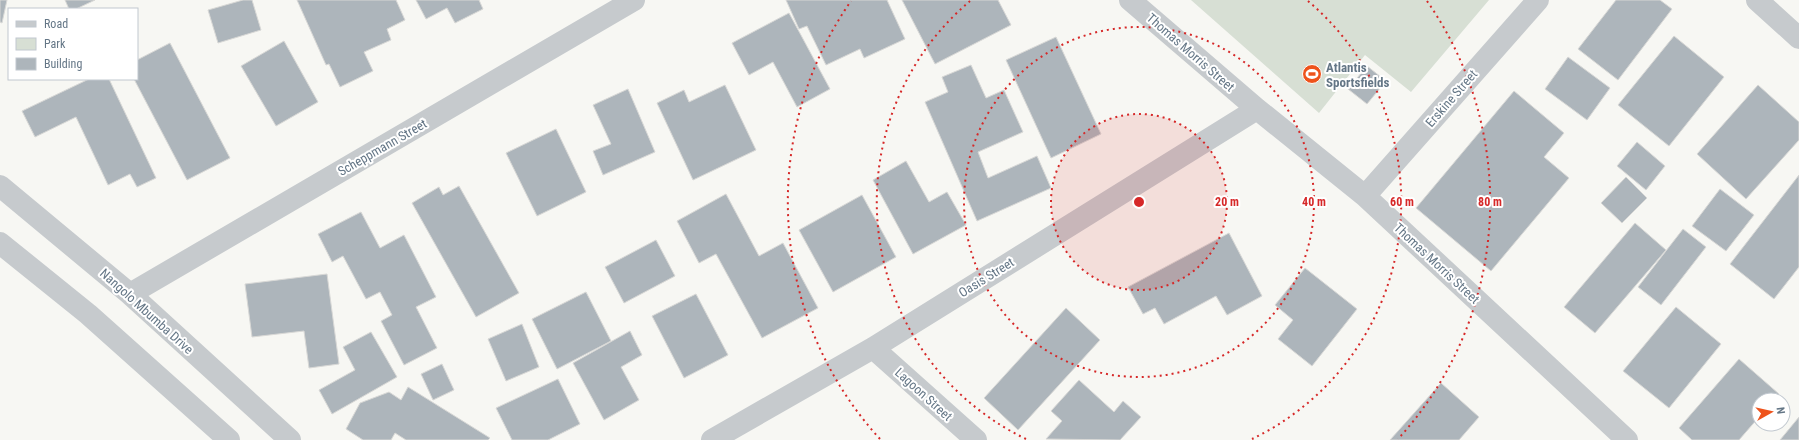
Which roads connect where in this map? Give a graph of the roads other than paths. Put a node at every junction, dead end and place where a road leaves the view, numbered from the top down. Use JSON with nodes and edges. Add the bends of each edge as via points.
{"nodes":[{"id":1,"x":634,"y":0,"type":"edge"},
{"id":2,"x":1130,"y":0,"type":"edge"},
{"id":3,"x":1538,"y":0,"type":"edge"},
{"id":4,"x":1757,"y":0,"type":"edge"},
{"id":5,"x":1799,"y":38,"type":"edge"},
{"id":6,"x":1257,"y":109,"type":"junction"},
{"id":7,"x":0,"y":186,"type":"edge"},
{"id":8,"x":1365,"y":196,"type":"junction"},
{"id":9,"x":0,"y":242,"type":"edge"},
{"id":10,"x":130,"y":294,"type":"junction"},
{"id":11,"x":873,"y":348,"type":"junction"},
{"id":12,"x":229,"y":440,"type":"edge"},
{"id":13,"x":290,"y":440,"type":"edge"},
{"id":14,"x":712,"y":440,"type":"edge"},
{"id":15,"x":976,"y":440,"type":"edge"},
{"id":16,"x":1627,"y":440,"type":"edge"}],
"edges":[{"from":1,"to":10,"type":"street","name":"Scheppmann Street"},
{"from":2,"to":6,"type":"street","name":"Thomas Morris Street"},
{"from":3,"to":8,"type":"street","name":"Erskine Street"},
{"from":4,"to":5,"type":"street"},
{"from":6,"to":8,"type":"street","name":"Thomas Morris Street"},
{"from":6,"to":11,"type":"street","name":"Oasis Street"},
{"from":7,"to":10,"type":"street","name":"Nangolo Mbumba Drive"},
{"from":8,"to":16,"type":"street","name":"Thomas Morris Street"},
{"from":9,"to":12,"type":"street","via":[[88,314]]},
{"from":10,"to":13,"type":"street","name":"Nangolo Mbumba Drive"},
{"from":11,"to":14,"type":"street","name":"Oasis Street"},
{"from":11,"to":15,"type":"street","name":"Lagoon Street"}]}
